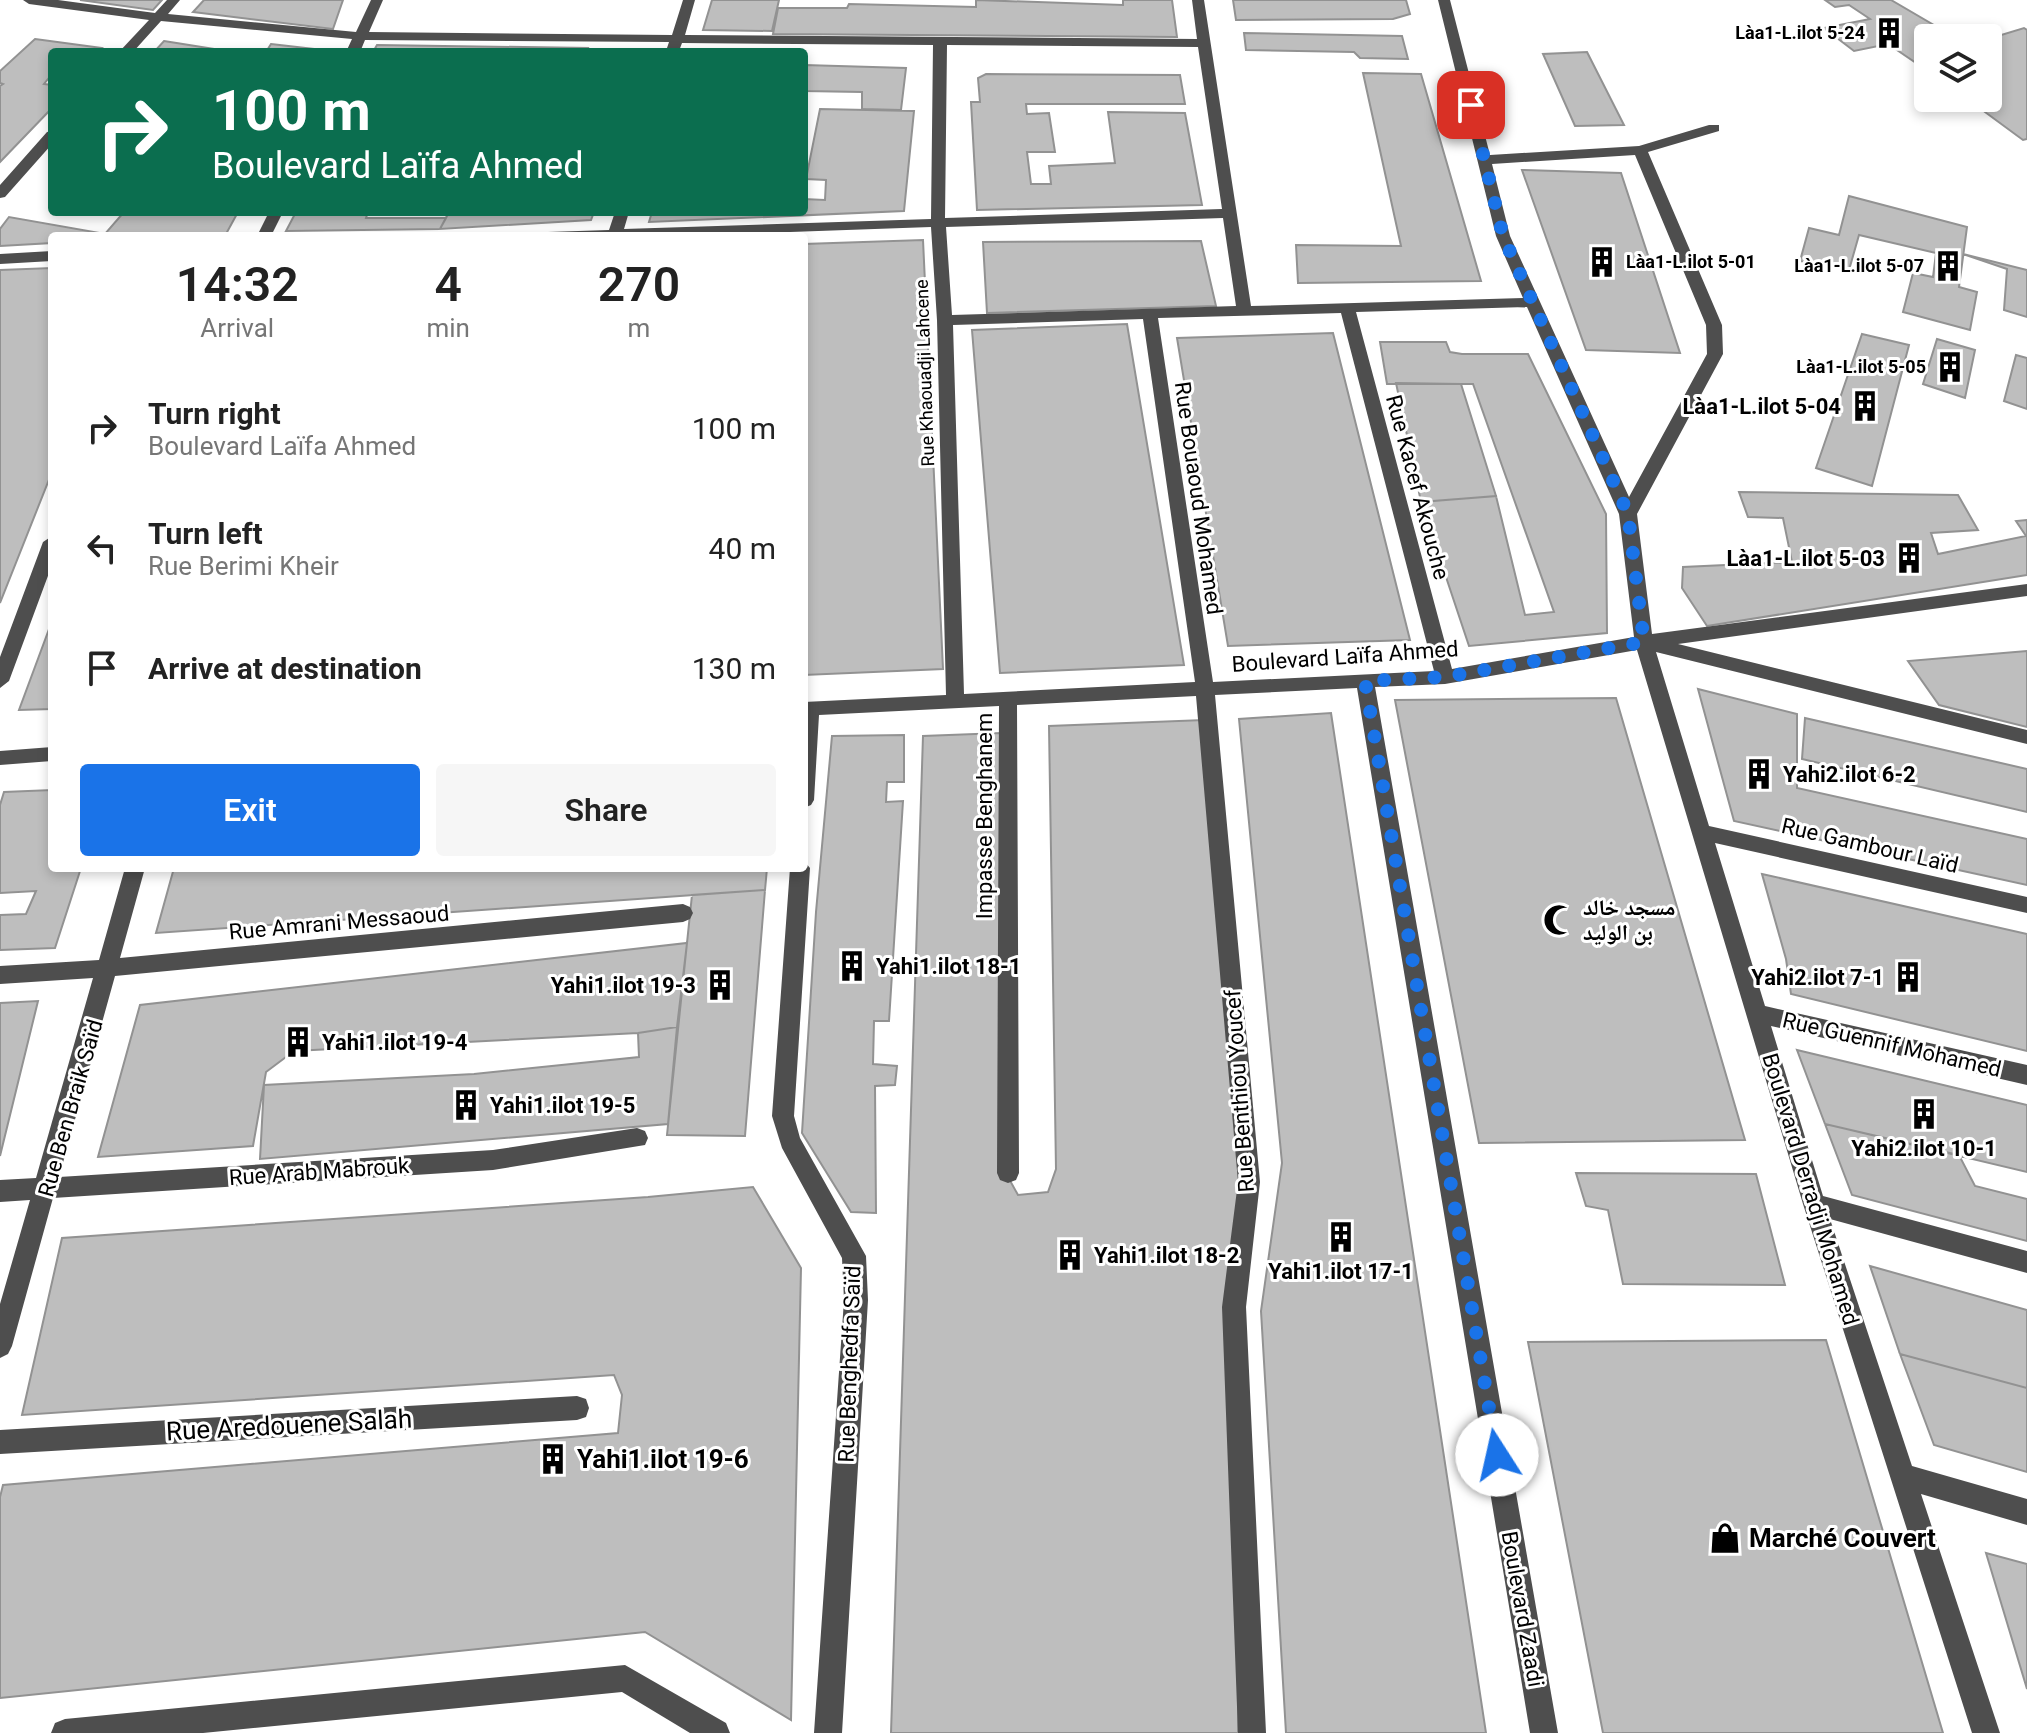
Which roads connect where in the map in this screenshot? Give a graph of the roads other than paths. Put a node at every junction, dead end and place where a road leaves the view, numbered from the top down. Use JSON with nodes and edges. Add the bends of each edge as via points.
{"nodes":[{"id":1,"x":29,"y":0,"type":"edge"},
{"id":2,"x":174,"y":0,"type":"edge"},
{"id":3,"x":377,"y":0,"type":"edge"},
{"id":4,"x":689,"y":0,"type":"edge"},
{"id":5,"x":1198,"y":0,"type":"edge"},
{"id":6,"x":1444,"y":0,"type":"edge"},
{"id":7,"x":157,"y":17,"type":"junction"},
{"id":8,"x":360,"y":36,"type":"junction"},
{"id":9,"x":940,"y":42,"type":"junction"},
{"id":10,"x":1205,"y":43,"type":"junction"},
{"id":11,"x":675,"y":45,"type":"edge"},
{"id":12,"x":130,"y":48,"type":"edge"},
{"id":13,"x":355,"y":48,"type":"edge"},
{"id":14,"x":1714,"y":128,"type":"dead end"},
{"id":15,"x":48,"y":140,"type":"edge"},
{"id":16,"x":1640,"y":150,"type":"junction"},
{"id":17,"x":1484,"y":160,"type":"junction"},
{"id":18,"x":0,"y":194,"type":"edge"},
{"id":19,"x":1230,"y":213,"type":"junction"},
{"id":20,"x":938,"y":223,"type":"junction"},
{"id":21,"x":747,"y":232,"type":"edge"},
{"id":22,"x":48,"y":256,"type":"edge"},
{"id":23,"x":0,"y":259,"type":"edge"},
{"id":24,"x":1535,"y":302,"type":"junction"},
{"id":25,"x":1347,"y":308,"type":"junction"},
{"id":26,"x":1244,"y":311,"type":"junction"},
{"id":27,"x":1150,"y":314,"type":"junction"},
{"id":28,"x":945,"y":320,"type":"junction"},
{"id":29,"x":1628,"y":514,"type":"junction"},
{"id":30,"x":48,"y":553,"type":"edge"},
{"id":31,"x":2027,"y":590,"type":"edge"},
{"id":32,"x":1644,"y":642,"type":"junction"},
{"id":33,"x":1445,"y":677,"type":"junction"},
{"id":34,"x":0,"y":681,"type":"edge"},
{"id":35,"x":1365,"y":681,"type":"junction"},
{"id":36,"x":1205,"y":689,"type":"junction"},
{"id":37,"x":1008,"y":699,"type":"junction"},
{"id":38,"x":955,"y":702,"type":"junction"},
{"id":39,"x":808,"y":709,"type":"edge"},
{"id":40,"x":2027,"y":737,"type":"edge"},
{"id":41,"x":48,"y":754,"type":"edge"},
{"id":42,"x":0,"y":758,"type":"edge"},
{"id":43,"x":1702,"y":832,"type":"junction"},
{"id":44,"x":134,"y":872,"type":"edge"},
{"id":45,"x":800,"y":872,"type":"edge"},
{"id":46,"x":2027,"y":905,"type":"edge"},
{"id":47,"x":683,"y":913,"type":"dead end"},
{"id":48,"x":109,"y":968,"type":"junction"},
{"id":49,"x":0,"y":975,"type":"edge"},
{"id":50,"x":1756,"y":1013,"type":"junction"},
{"id":51,"x":2027,"y":1075,"type":"edge"},
{"id":52,"x":637,"y":1138,"type":"dead end"},
{"id":53,"x":1008,"y":1173,"type":"dead end"},
{"id":54,"x":47,"y":1189,"type":"junction"},
{"id":55,"x":0,"y":1191,"type":"edge"},
{"id":56,"x":1814,"y":1204,"type":"junction"},
{"id":57,"x":2027,"y":1262,"type":"edge"},
{"id":58,"x":0,"y":1346,"type":"edge"},
{"id":59,"x":577,"y":1408,"type":"dead end"},
{"id":60,"x":0,"y":1442,"type":"edge"},
{"id":61,"x":1902,"y":1476,"type":"junction"},
{"id":62,"x":2027,"y":1512,"type":"edge"},
{"id":63,"x":65,"y":1733,"type":"edge"},
{"id":64,"x":716,"y":1733,"type":"edge"},
{"id":65,"x":828,"y":1733,"type":"edge"},
{"id":66,"x":1252,"y":1733,"type":"edge"},
{"id":67,"x":1544,"y":1733,"type":"edge"},
{"id":68,"x":1986,"y":1733,"type":"edge"}],
"edges":[{"from":1,"to":7,"type":"street"},
{"from":2,"to":7,"type":"street"},
{"from":3,"to":8,"type":"street"},
{"from":4,"to":11,"type":"street"},
{"from":5,"to":10,"type":"street"},
{"from":6,"to":17,"type":"street","name":"Boulevard Derradji Mohamed"},
{"from":7,"to":8,"type":"street"},
{"from":7,"to":12,"type":"street"},
{"from":8,"to":11,"type":"street"},
{"from":8,"to":13,"type":"street"},
{"from":9,"to":10,"type":"street"},
{"from":9,"to":11,"type":"street"},
{"from":9,"to":20,"type":"street","name":"Rue Khaouadji Lahcene"},
{"from":10,"to":19,"type":"street"},
{"from":14,"to":16,"type":"street"},
{"from":15,"to":18,"type":"street"},
{"from":16,"to":17,"type":"street"},
{"from":16,"to":29,"type":"street","via":[[1714,325],[1715,354]]},
{"from":17,"to":24,"type":"street","name":"Boulevard Derradji Mohamed","via":[[1503,236]]},
{"from":19,"to":20,"type":"street"},
{"from":19,"to":26,"type":"street"},
{"from":20,"to":21,"type":"street"},
{"from":20,"to":28,"type":"street","name":"Rue Khaouadji Lahcene"},
{"from":22,"to":23,"type":"street"},
{"from":24,"to":25,"type":"street"},
{"from":24,"to":29,"type":"street","name":"Boulevard Derradji Mohamed"},
{"from":25,"to":26,"type":"street"},
{"from":25,"to":33,"type":"street","name":"Rue Kacef Akouche"},
{"from":26,"to":27,"type":"street"},
{"from":27,"to":28,"type":"street"},
{"from":27,"to":36,"type":"street","name":"Rue Bouaoud Mohamed"},
{"from":28,"to":38,"type":"street","name":"Rue Khaouadji Lahcene"},
{"from":29,"to":32,"type":"street","name":"Boulevard Derradji Mohamed"},
{"from":30,"to":34,"type":"street"},
{"from":31,"to":32,"type":"street","name":"Boulevard Laïfa Ahmed"},
{"from":32,"to":33,"type":"street","name":"Boulevard Laïfa Ahmed"},
{"from":32,"to":40,"type":"street"},
{"from":32,"to":43,"type":"street","name":"Boulevard Derradji Mohamed"},
{"from":33,"to":35,"type":"street","name":"Boulevard Laïfa Ahmed"},
{"from":35,"to":36,"type":"street","name":"Boulevard Laïfa Ahmed"},
{"from":35,"to":67,"type":"street","name":"Boulevard Zaadi"},
{"from":36,"to":37,"type":"street","name":"Boulevard Laïfa Ahmed"},
{"from":36,"to":66,"type":"street","name":"Rue Benthiou Youcef","via":[[1249,1182],[1234,1307]]},
{"from":37,"to":38,"type":"street","name":"Boulevard Laïfa Ahmed"},
{"from":37,"to":53,"type":"street","name":"Impasse Benghanem"},
{"from":38,"to":39,"type":"street","name":"Boulevard Laïfa Ahmed"},
{"from":41,"to":42,"type":"street"},
{"from":43,"to":46,"type":"street","name":"Rue Gambour Laïd"},
{"from":43,"to":50,"type":"street","name":"Boulevard Derradji Mohamed"},
{"from":44,"to":48,"type":"street","name":"Rue Ben Braik Saïd"},
{"from":45,"to":65,"type":"street","name":"Rue Benghedfa Saïd","via":[[783,1116],[790,1141],[854,1256],[856,1300]]},
{"from":47,"to":48,"type":"street","name":"Rue Amrani Messaoud"},
{"from":48,"to":49,"type":"street","name":"Rue Amrani Messaoud"},
{"from":48,"to":54,"type":"street","name":"Rue Ben Braik Saïd"},
{"from":50,"to":51,"type":"street","name":"Rue Guennif Mohamed"},
{"from":50,"to":56,"type":"street","name":"Boulevard Derradji Mohamed"},
{"from":52,"to":54,"type":"street","name":"Rue Arab Mabrouk","via":[[493,1160]]},
{"from":54,"to":55,"type":"street","name":"Rue Arab Mabrouk"},
{"from":54,"to":58,"type":"street","name":"Rue Ben Braik Saïd"},
{"from":56,"to":57,"type":"street"},
{"from":56,"to":61,"type":"street","name":"Boulevard Derradji Mohamed"},
{"from":59,"to":60,"type":"street","name":"Rue Aredouene Salah"},
{"from":61,"to":62,"type":"street"},
{"from":61,"to":68,"type":"street","name":"Boulevard Derradji Mohamed"},
{"from":63,"to":64,"type":"street","via":[[625,1678]]}]}
